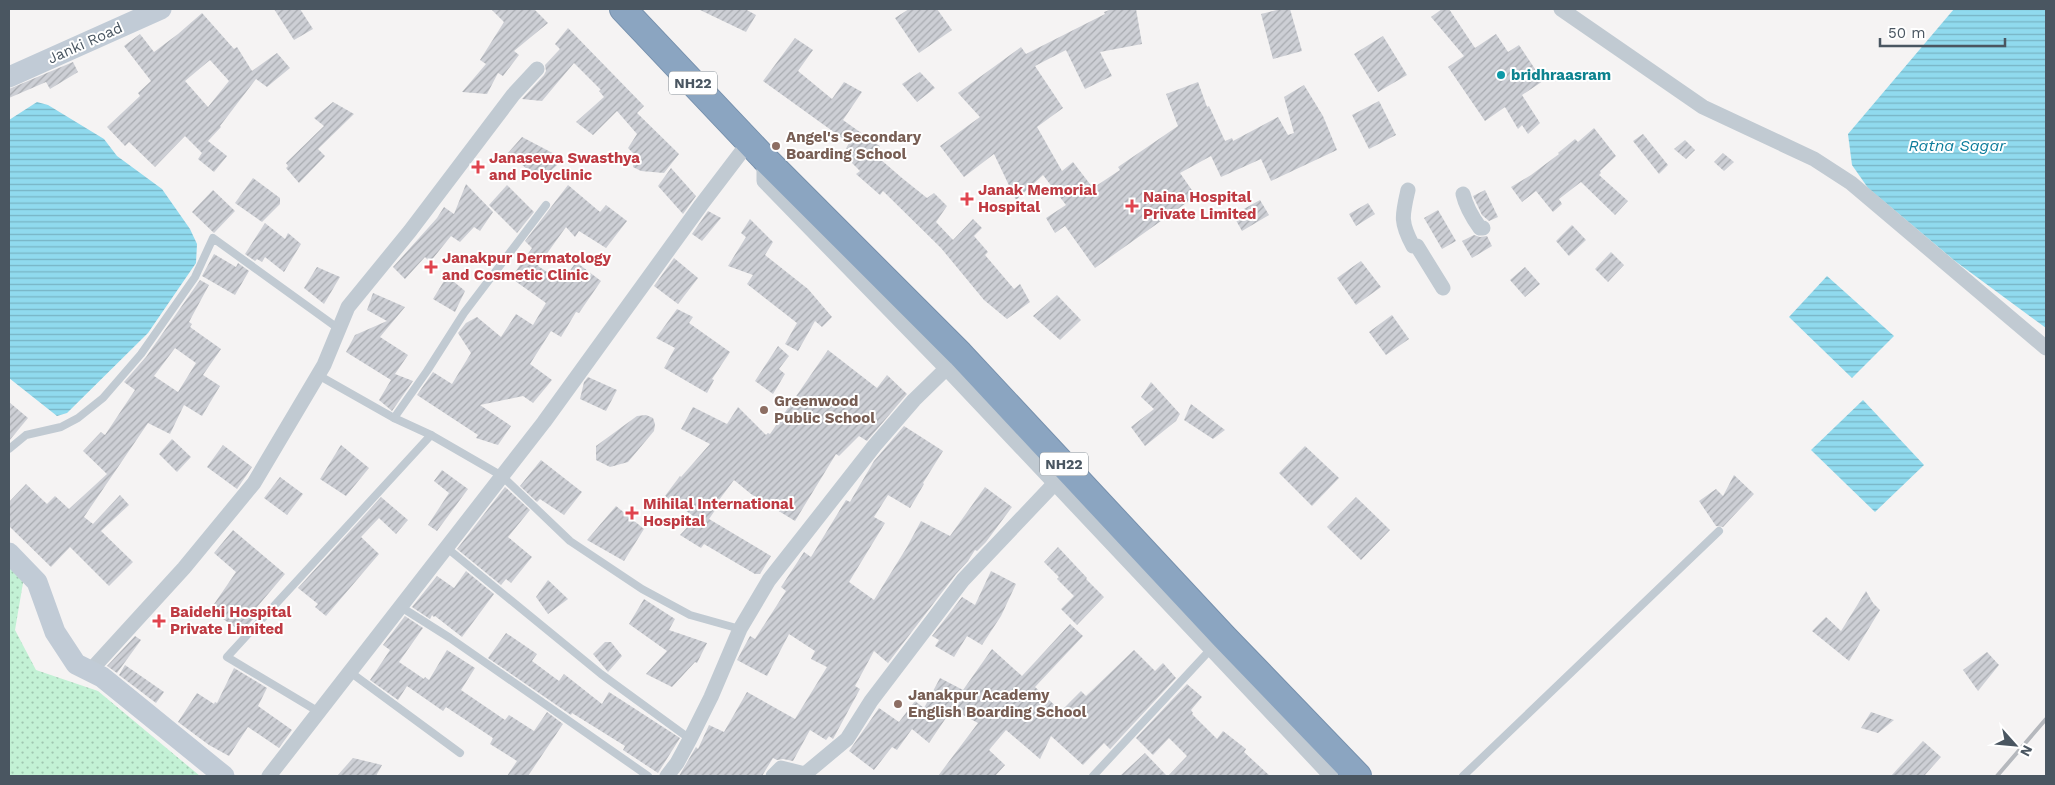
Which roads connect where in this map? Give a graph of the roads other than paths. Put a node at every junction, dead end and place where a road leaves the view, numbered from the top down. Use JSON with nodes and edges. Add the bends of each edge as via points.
{"nodes":[{"id":1,"x":161,"y":9,"type":"edge"},
{"id":2,"x":623,"y":9,"type":"edge"},
{"id":3,"x":1561,"y":9,"type":"edge"},
{"id":4,"x":537,"y":69,"type":"dead end"},
{"id":5,"x":9,"y":77,"type":"edge"},
{"id":6,"x":756,"y":150,"type":"junction"},
{"id":7,"x":1408,"y":190,"type":"dead end"},
{"id":8,"x":1463,"y":194,"type":"dead end"},
{"id":9,"x":546,"y":205,"type":"dead end"},
{"id":10,"x":1483,"y":228,"type":"dead end"},
{"id":11,"x":1444,"y":288,"type":"dead end"},
{"id":12,"x":339,"y":330,"type":"junction"},
{"id":13,"x":2046,"y":348,"type":"edge"},
{"id":14,"x":953,"y":361,"type":"junction"},
{"id":15,"x":318,"y":376,"type":"junction"},
{"id":16,"x":394,"y":418,"type":"junction"},
{"id":17,"x":431,"y":435,"type":"junction"},
{"id":18,"x":9,"y":449,"type":"edge"},
{"id":19,"x":502,"y":476,"type":"junction"},
{"id":20,"x":1055,"y":483,"type":"junction"},
{"id":21,"x":1719,"y":531,"type":"dead end"},
{"id":22,"x":447,"y":548,"type":"junction"},
{"id":23,"x":9,"y":553,"type":"edge"},
{"id":24,"x":401,"y":607,"type":"junction"},
{"id":25,"x":740,"y":630,"type":"junction"},
{"id":26,"x":1210,"y":650,"type":"junction"},
{"id":27,"x":90,"y":671,"type":"junction"},
{"id":28,"x":350,"y":672,"type":"junction"},
{"id":29,"x":319,"y":712,"type":"junction"},
{"id":30,"x":690,"y":738,"type":"junction"},
{"id":31,"x":460,"y":753,"type":"dead end"},
{"id":32,"x":224,"y":776,"type":"edge"},
{"id":33,"x":269,"y":776,"type":"edge"},
{"id":34,"x":648,"y":776,"type":"edge"},
{"id":35,"x":667,"y":776,"type":"edge"},
{"id":36,"x":772,"y":776,"type":"edge"},
{"id":37,"x":1093,"y":776,"type":"edge"},
{"id":38,"x":1331,"y":776,"type":"edge"},
{"id":39,"x":1358,"y":776,"type":"edge"},
{"id":40,"x":1463,"y":776,"type":"edge"}],
"edges":[{"from":1,"to":5,"type":"street","name":"Janki Road"},
{"from":2,"to":6,"type":"highway","number":"NH22"},
{"from":3,"to":13,"type":"street","via":[[1703,107],[1814,159],[1851,183]]},
{"from":4,"to":12,"type":"street","via":[[513,95],[410,232],[348,307]]},
{"from":6,"to":14,"type":"highway","number":"NH22"},
{"from":6,"to":19,"type":"street","via":[[701,205]]},
{"from":7,"to":11,"type":"street","via":[[1402,215],[1405,232]]},
{"from":8,"to":10,"type":"street","via":[[1474,220]]},
{"from":9,"to":16,"type":"lane","via":[[464,313]]},
{"from":12,"to":15,"type":"street"},
{"from":12,"to":18,"type":"lane","via":[[213,238],[195,277],[141,354],[103,398],[78,418],[60,427],[26,435]]},
{"from":14,"to":20,"type":"street","number":"NH22"},
{"from":14,"to":25,"type":"street","via":[[914,400],[864,460],[769,580]]},
{"from":14,"to":39,"type":"highway","number":"NH22"},
{"from":15,"to":16,"type":"lane"},
{"from":15,"to":27,"type":"street","via":[[254,483],[184,568]]},
{"from":16,"to":17,"type":"lane"},
{"from":17,"to":19,"type":"lane"},
{"from":17,"to":29,"type":"lane","via":[[227,657]]},
{"from":19,"to":22,"type":"street"},
{"from":19,"to":25,"type":"lane","via":[[570,541],[642,589],[690,615]]},
{"from":20,"to":26,"type":"street","number":"NH22"},
{"from":20,"to":36,"type":"street","via":[[963,580],[871,701],[848,739],[805,774],[780,768]]},
{"from":21,"to":40,"type":"lane"},
{"from":22,"to":24,"type":"street"},
{"from":22,"to":30,"type":"lane","via":[[601,674]]},
{"from":23,"to":27,"type":"street","via":[[37,582],[55,632],[76,664]]},
{"from":24,"to":28,"type":"street"},
{"from":24,"to":34,"type":"lane"},
{"from":25,"to":30,"type":"street"},
{"from":26,"to":37,"type":"lane"},
{"from":26,"to":38,"type":"street","number":"NH22"},
{"from":27,"to":32,"type":"street","via":[[102,677]]},
{"from":28,"to":29,"type":"street"},
{"from":28,"to":31,"type":"lane"},
{"from":29,"to":33,"type":"street"},
{"from":30,"to":35,"type":"street"}]}
